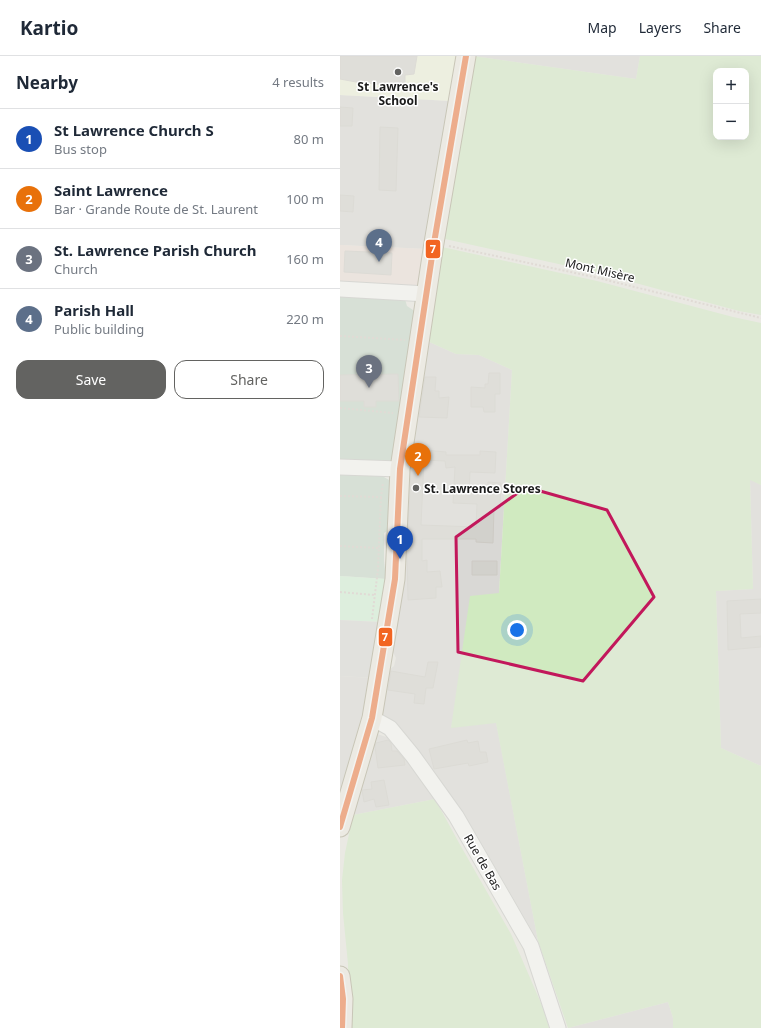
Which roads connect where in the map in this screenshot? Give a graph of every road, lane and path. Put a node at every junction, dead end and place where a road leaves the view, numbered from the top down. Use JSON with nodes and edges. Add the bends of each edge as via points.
{"nodes":[{"id":1,"x":466,"y":56,"type":"edge"},
{"id":2,"x":434,"y":242,"type":"junction"},
{"id":3,"x":340,"y":288,"type":"edge"},
{"id":4,"x":427,"y":294,"type":"junction"},
{"id":5,"x":761,"y":318,"type":"edge"},
{"id":6,"x":340,"y":336,"type":"edge"},
{"id":7,"x":408,"y":340,"type":"dead end"},
{"id":8,"x":340,"y":408,"type":"edge"},
{"id":9,"x":393,"y":413,"type":"dead end"},
{"id":10,"x":340,"y":467,"type":"edge"},
{"id":11,"x":394,"y":469,"type":"junction"},
{"id":12,"x":340,"y":496,"type":"edge"},
{"id":13,"x":380,"y":497,"type":"junction"},
{"id":14,"x":340,"y":546,"type":"edge"},
{"id":15,"x":378,"y":548,"type":"junction"},
{"id":16,"x":340,"y":592,"type":"edge"},
{"id":17,"x":374,"y":595,"type":"junction"},
{"id":18,"x":371,"y":623,"type":"dead end"},
{"id":19,"x":372,"y":718,"type":"junction"},
{"id":20,"x":340,"y":827,"type":"edge"},
{"id":21,"x":340,"y":976,"type":"edge"},
{"id":22,"x":342,"y":1028,"type":"edge"},
{"id":23,"x":558,"y":1028,"type":"edge"}],
"edges":[{"from":1,"to":2,"type":"main road"},
{"from":2,"to":4,"type":"main road"},
{"from":2,"to":5,"type":"path","name":"Mont Misère","via":[[594,277]]},
{"from":3,"to":4,"type":"street"},
{"from":4,"to":11,"type":"main road"},
{"from":6,"to":7,"type":"path"},
{"from":8,"to":9,"type":"path"},
{"from":10,"to":11,"type":"street"},
{"from":11,"to":13,"type":"path","via":[[383,481]]},
{"from":11,"to":19,"type":"main road","via":[[395,579]]},
{"from":12,"to":13,"type":"path"},
{"from":13,"to":15,"type":"path"},
{"from":14,"to":15,"type":"path"},
{"from":15,"to":17,"type":"path"},
{"from":16,"to":17,"type":"path"},
{"from":17,"to":18,"type":"path"},
{"from":19,"to":20,"type":"main road"},
{"from":19,"to":23,"type":"street","name":"Rue de Bas","via":[[390,728],[414,756],[456,816],[531,946]]},
{"from":21,"to":22,"type":"main road","via":[[343,999]]}]}
